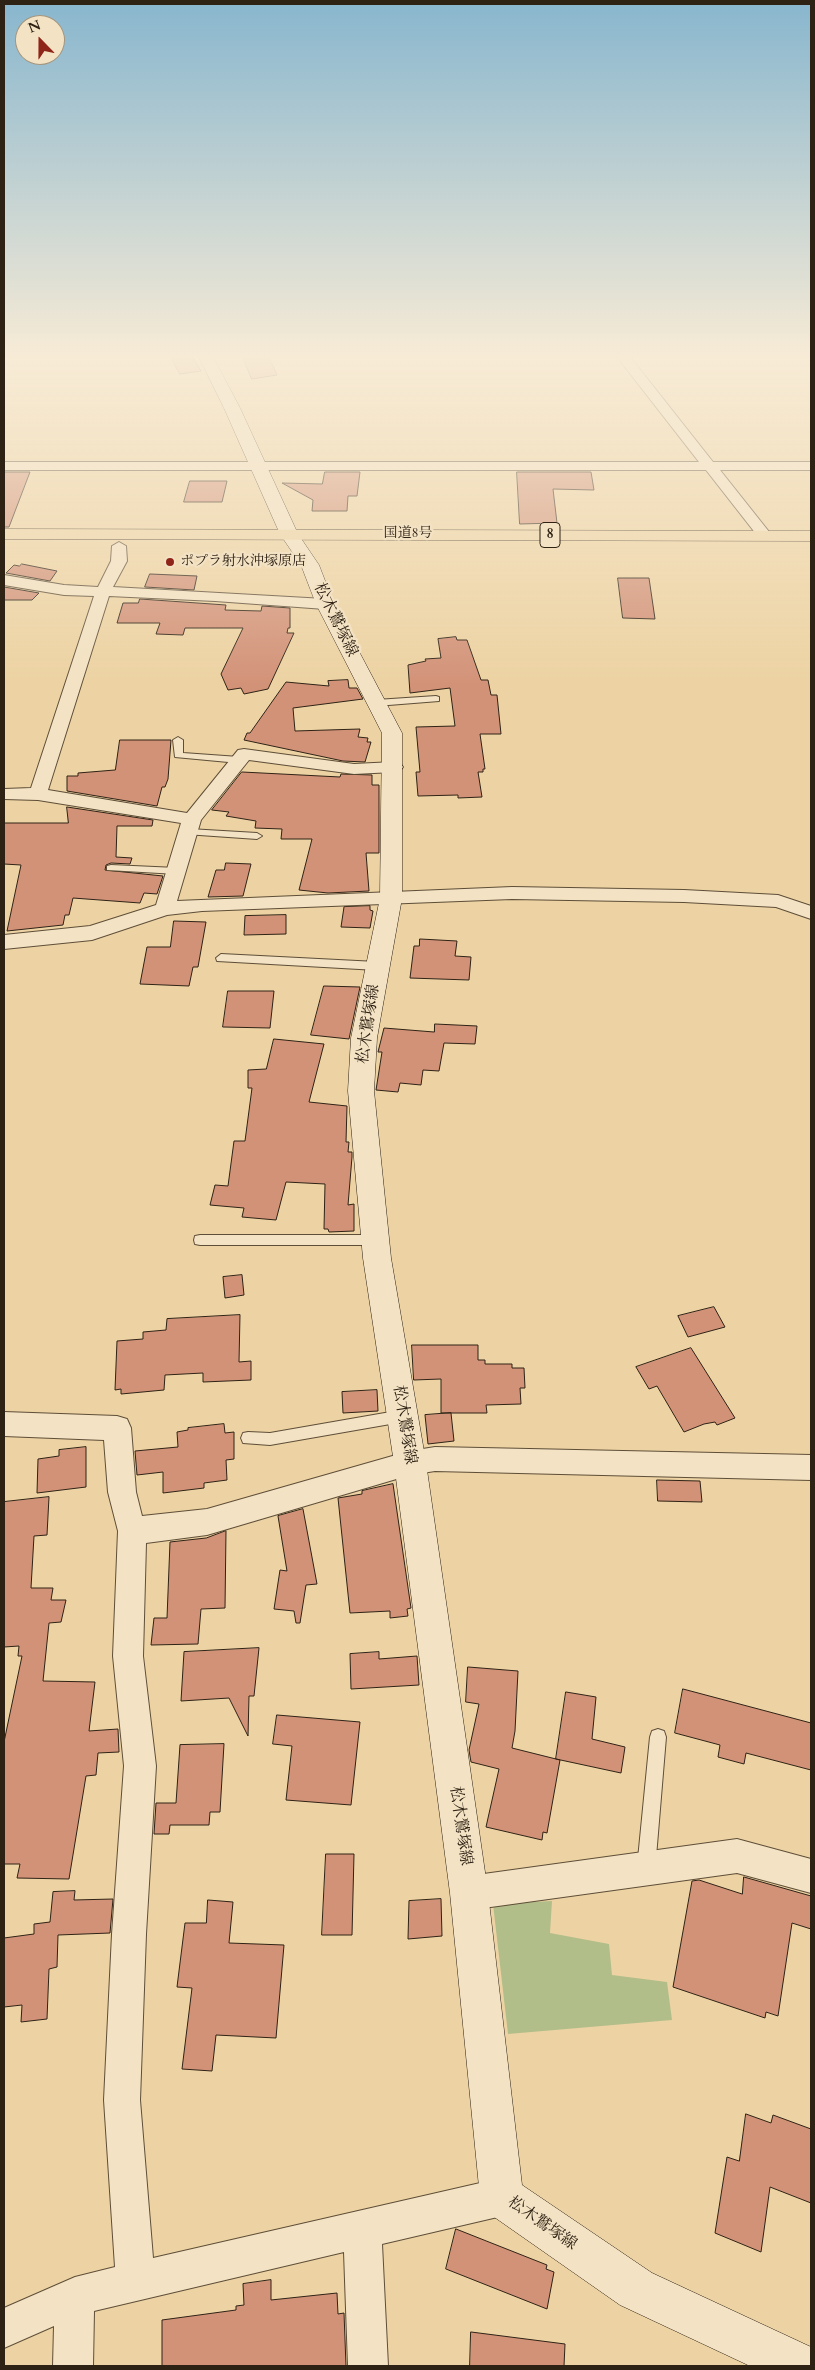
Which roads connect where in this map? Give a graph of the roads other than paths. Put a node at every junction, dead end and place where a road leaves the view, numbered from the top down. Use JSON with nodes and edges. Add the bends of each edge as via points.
{"nodes":[{"id":1,"x":706,"y":464,"type":"edge"},
{"id":2,"x":4,"y":466,"type":"edge"},
{"id":3,"x":259,"y":466,"type":"junction"},
{"id":4,"x":708,"y":466,"type":"junction"},
{"id":5,"x":811,"y":466,"type":"edge"},
{"id":6,"x":4,"y":534,"type":"edge"},
{"id":7,"x":765,"y":536,"type":"junction"},
{"id":8,"x":811,"y":536,"type":"edge"},
{"id":9,"x":293,"y":540,"type":"junction"},
{"id":10,"x":4,"y":546,"type":"edge"},
{"id":11,"x":119,"y":546,"type":"junction"},
{"id":12,"x":811,"y":548,"type":"edge"},
{"id":13,"x":4,"y":580,"type":"edge"},
{"id":14,"x":103,"y":592,"type":"junction"},
{"id":15,"x":325,"y":604,"type":"junction"},
{"id":16,"x":436,"y":699,"type":"dead end"},
{"id":17,"x":376,"y":703,"type":"junction"},
{"id":18,"x":178,"y":740,"type":"dead end"},
{"id":19,"x":240,"y":760,"type":"junction"},
{"id":20,"x":394,"y":767,"type":"junction"},
{"id":21,"x":4,"y":794,"type":"edge"},
{"id":22,"x":38,"y":794,"type":"junction"},
{"id":23,"x":191,"y":826,"type":"junction"},
{"id":24,"x":257,"y":836,"type":"dead end"},
{"id":25,"x":111,"y":868,"type":"dead end"},
{"id":26,"x":177,"y":871,"type":"junction"},
{"id":27,"x":391,"y":898,"type":"junction"},
{"id":28,"x":164,"y":909,"type":"junction"},
{"id":29,"x":811,"y":913,"type":"edge"},
{"id":30,"x":4,"y":942,"type":"edge"},
{"id":31,"x":221,"y":958,"type":"dead end"},
{"id":32,"x":377,"y":966,"type":"junction"},
{"id":33,"x":200,"y":1240,"type":"dead end"},
{"id":34,"x":376,"y":1240,"type":"junction"},
{"id":35,"x":402,"y":1416,"type":"junction"},
{"id":36,"x":4,"y":1424,"type":"edge"},
{"id":37,"x":248,"y":1438,"type":"dead end"},
{"id":38,"x":410,"y":1463,"type":"junction"},
{"id":39,"x":811,"y":1467,"type":"edge"},
{"id":40,"x":132,"y":1531,"type":"junction"},
{"id":41,"x":658,"y":1738,"type":"dead end"},
{"id":42,"x":646,"y":1869,"type":"junction"},
{"id":43,"x":811,"y":1876,"type":"edge"},
{"id":44,"x":469,"y":1894,"type":"junction"},
{"id":45,"x":502,"y":2197,"type":"junction"},
{"id":46,"x":362,"y":2230,"type":"junction"},
{"id":47,"x":135,"y":2280,"type":"junction"},
{"id":48,"x":75,"y":2297,"type":"junction"},
{"id":49,"x":4,"y":2328,"type":"edge"},
{"id":50,"x":73,"y":2366,"type":"edge"},
{"id":51,"x":368,"y":2366,"type":"edge"},
{"id":52,"x":801,"y":2366,"type":"edge"}],
"edges":[{"from":1,"to":4,"type":"street"},
{"from":2,"to":3,"type":"street"},
{"from":3,"to":4,"type":"street"},
{"from":3,"to":9,"type":"main road","name":"松木鷲塚線"},
{"from":4,"to":5,"type":"street"},
{"from":4,"to":7,"type":"street"},
{"from":6,"to":9,"type":"highway","name":"国道8号","number":"8"},
{"from":7,"to":8,"type":"highway","name":"国道8号","number":"8"},
{"from":7,"to":9,"type":"highway","name":"国道8号","number":"8"},
{"from":9,"to":11,"type":"highway","name":"国道8号","number":"8"},
{"from":9,"to":12,"type":"highway","name":"国道8号","number":"8"},
{"from":9,"to":15,"type":"main road","name":"松木鷲塚線","via":[[310,566]]},
{"from":10,"to":11,"type":"highway","name":"国道8号","number":"8"},
{"from":11,"to":14,"type":"street","via":[[119,561]]},
{"from":13,"to":14,"type":"street","via":[[64,590]]},
{"from":14,"to":15,"type":"street"},
{"from":14,"to":22,"type":"street"},
{"from":15,"to":17,"type":"main road","name":"松木鷲塚線"},
{"from":16,"to":17,"type":"lane"},
{"from":17,"to":20,"type":"main road","name":"松木鷲塚線","via":[[392,733]]},
{"from":18,"to":19,"type":"lane","via":[[178,755]]},
{"from":19,"to":20,"type":"street","via":[[244,754],[354,769]]},
{"from":19,"to":23,"type":"street"},
{"from":20,"to":27,"type":"main road","name":"松木鷲塚線"},
{"from":21,"to":22,"type":"street"},
{"from":22,"to":23,"type":"street"},
{"from":23,"to":24,"type":"lane"},
{"from":23,"to":26,"type":"street"},
{"from":25,"to":26,"type":"lane"},
{"from":26,"to":28,"type":"street"},
{"from":27,"to":28,"type":"street"},
{"from":27,"to":29,"type":"street","via":[[512,893],[684,896],[778,901]]},
{"from":27,"to":32,"type":"main road","name":"松木鷲塚線"},
{"from":28,"to":30,"type":"street","via":[[92,933]]},
{"from":31,"to":32,"type":"lane"},
{"from":32,"to":34,"type":"main road","name":"松木鷲塚線","via":[[364,1038],[361,1091]]},
{"from":33,"to":34,"type":"lane"},
{"from":34,"to":35,"type":"main road","name":"松木鷲塚線"},
{"from":35,"to":37,"type":"lane","via":[[270,1438]]},
{"from":35,"to":38,"type":"main road","name":"松木鷲塚線"},
{"from":36,"to":40,"type":"street","via":[[116,1428],[122,1492]]},
{"from":38,"to":39,"type":"street","via":[[435,1459]]},
{"from":38,"to":40,"type":"street","via":[[207,1522]]},
{"from":38,"to":44,"type":"main road","name":"松木鷲塚線"},
{"from":40,"to":47,"type":"street","via":[[128,1656],[140,1766],[128,1934],[122,2100]]},
{"from":41,"to":42,"type":"lane"},
{"from":42,"to":43,"type":"street","via":[[737,1856]]},
{"from":42,"to":44,"type":"street"},
{"from":44,"to":45,"type":"main road","name":"松木鷲塚線"},
{"from":45,"to":46,"type":"street"},
{"from":45,"to":52,"type":"main road","name":"松木鷲塚線","via":[[636,2289]]},
{"from":46,"to":47,"type":"street"},
{"from":46,"to":51,"type":"street"},
{"from":47,"to":48,"type":"street"},
{"from":48,"to":49,"type":"street"},
{"from":48,"to":50,"type":"street"}]}
